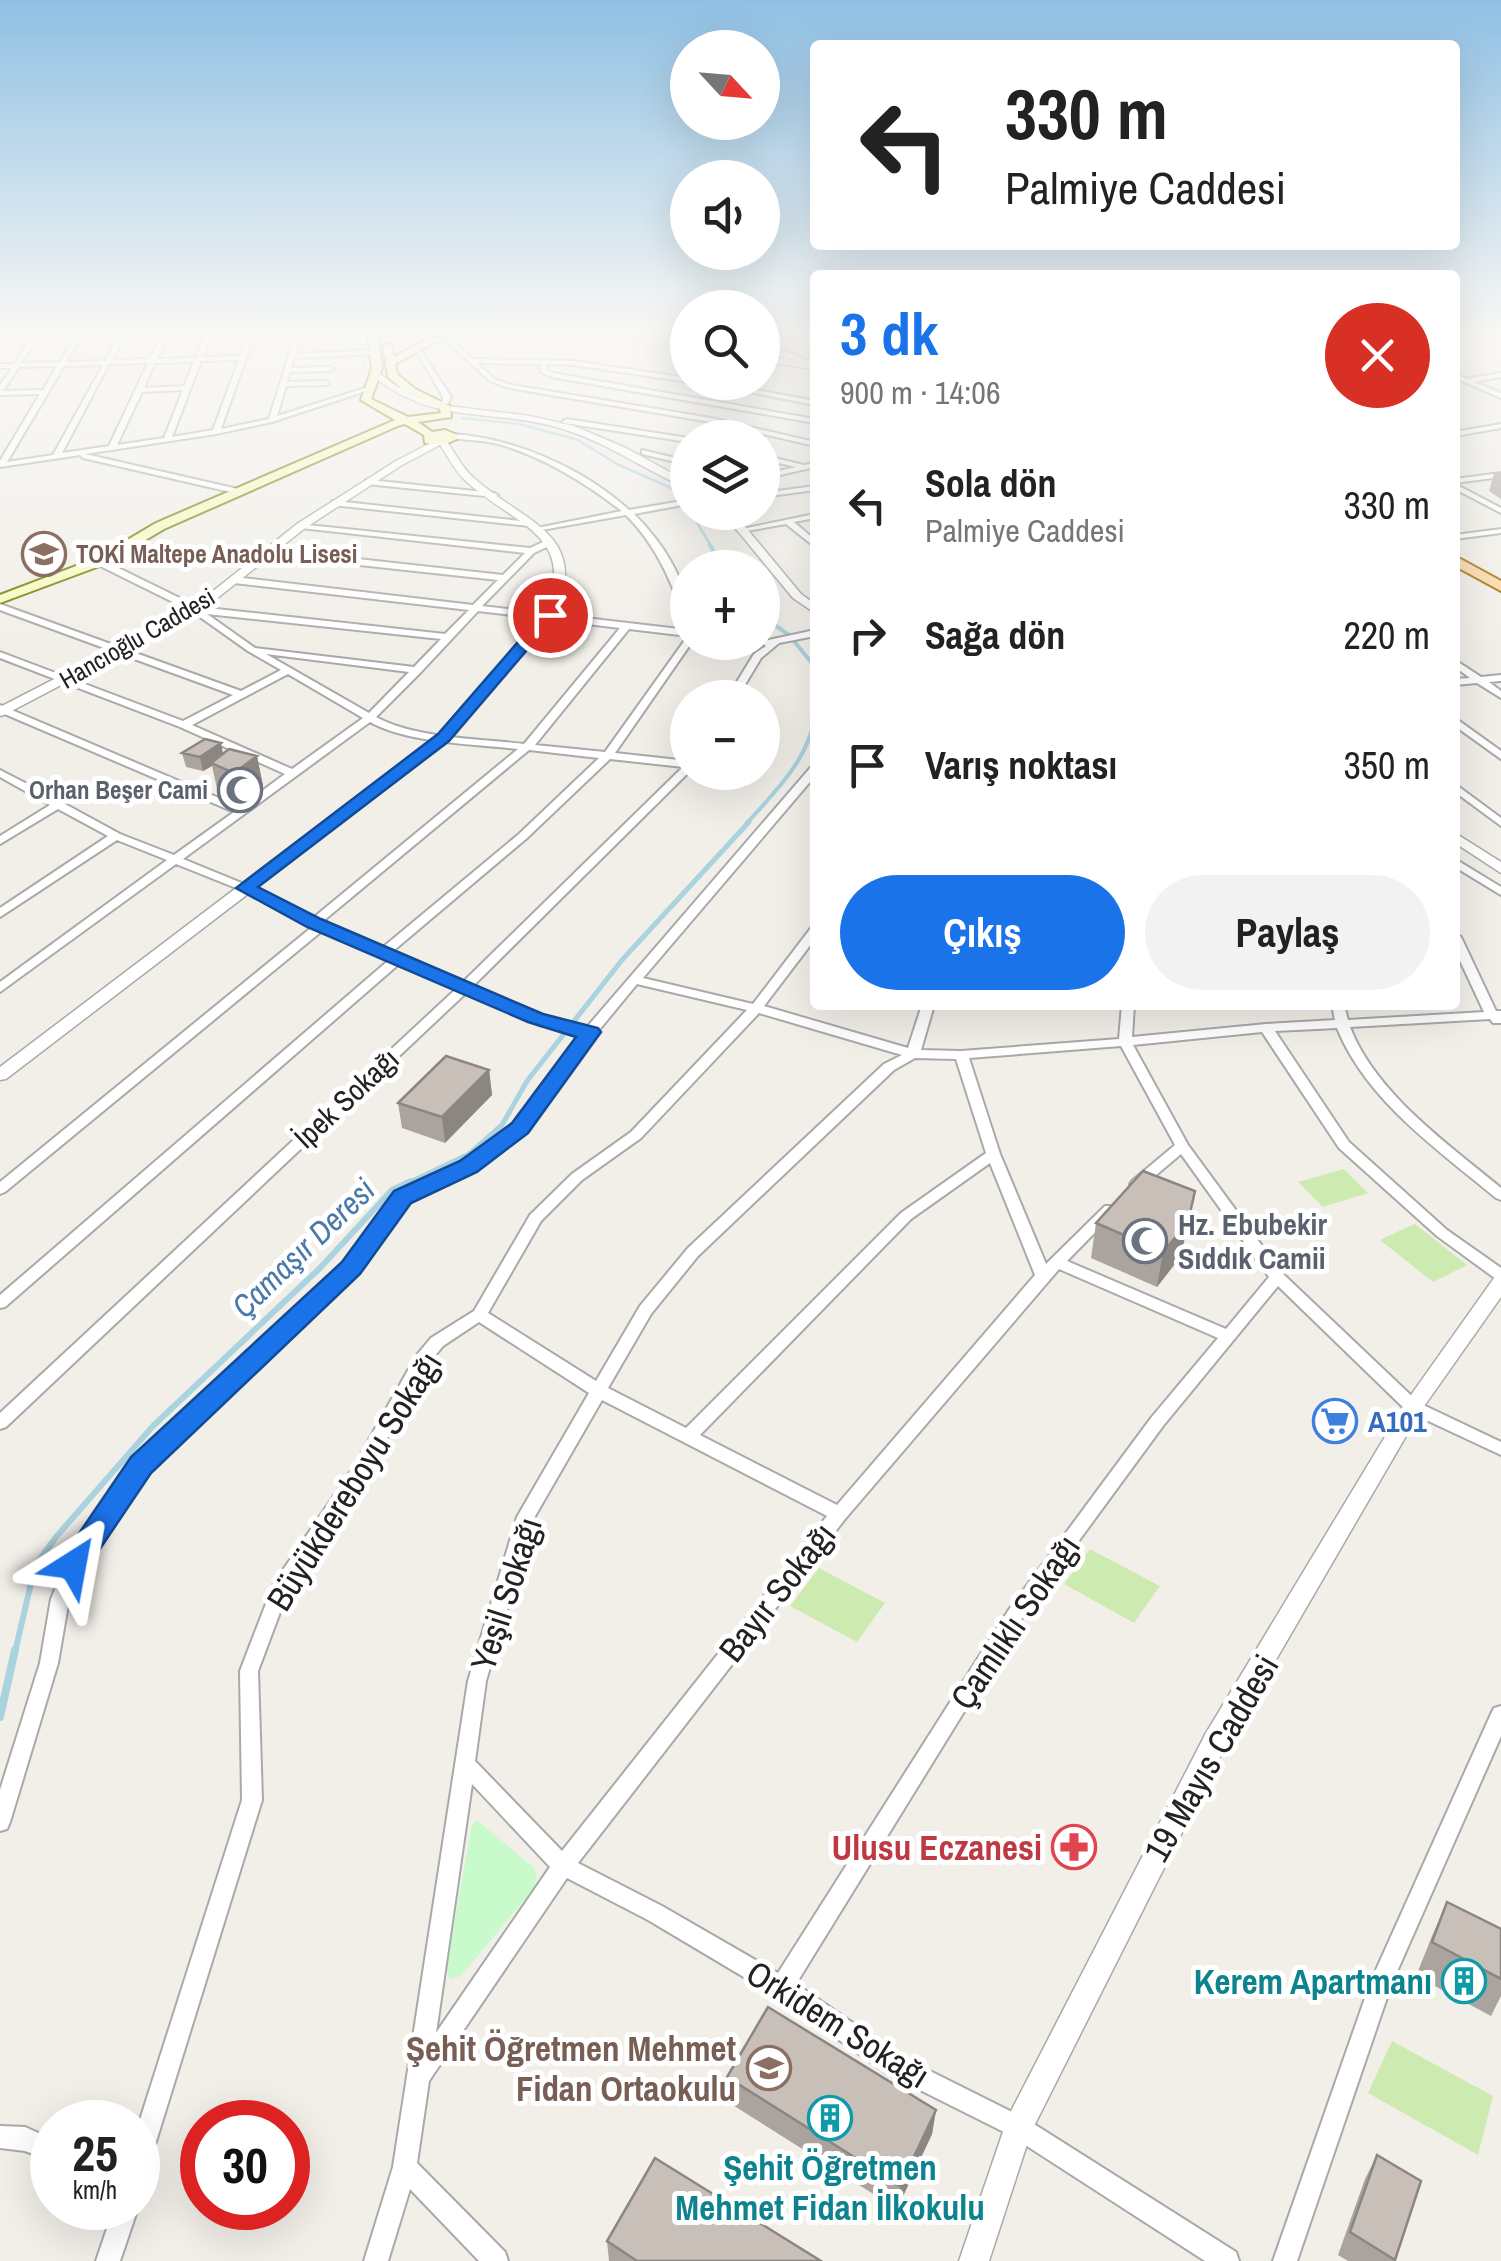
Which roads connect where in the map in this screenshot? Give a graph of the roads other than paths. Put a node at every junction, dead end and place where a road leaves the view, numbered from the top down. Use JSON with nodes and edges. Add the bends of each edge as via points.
{"nodes":[{"id":1,"x":443,"y":440,"type":"edge"},
{"id":2,"x":15,"y":441,"type":"edge"},
{"id":3,"x":65,"y":441,"type":"edge"},
{"id":4,"x":115,"y":441,"type":"edge"},
{"id":5,"x":157,"y":441,"type":"edge"},
{"id":6,"x":348,"y":441,"type":"edge"},
{"id":7,"x":355,"y":441,"type":"edge"},
{"id":8,"x":442,"y":441,"type":"edge"},
{"id":9,"x":503,"y":441,"type":"edge"},
{"id":10,"x":599,"y":441,"type":"edge"},
{"id":11,"x":615,"y":441,"type":"edge"},
{"id":12,"x":112,"y":447,"type":"junction"},
{"id":13,"x":644,"y":452,"type":"junction"},
{"id":14,"x":72,"y":454,"type":"junction"},
{"id":15,"x":57,"y":456,"type":"junction"},
{"id":16,"x":670,"y":458,"type":"edge"},
{"id":17,"x":780,"y":461,"type":"edge"},
{"id":18,"x":1,"y":464,"type":"edge"},
{"id":19,"x":670,"y":466,"type":"edge"},
{"id":20,"x":810,"y":466,"type":"edge"},
{"id":21,"x":804,"y":467,"type":"junction"},
{"id":22,"x":780,"y":473,"type":"edge"},
{"id":23,"x":1501,"y":475,"type":"edge"},
{"id":24,"x":670,"y":477,"type":"edge"},
{"id":25,"x":368,"y":482,"type":"junction"},
{"id":26,"x":1460,"y":482,"type":"edge"},
{"id":27,"x":1460,"y":486,"type":"edge"},
{"id":28,"x":810,"y":489,"type":"edge"},
{"id":29,"x":236,"y":491,"type":"junction"},
{"id":30,"x":780,"y":493,"type":"edge"},
{"id":31,"x":494,"y":495,"type":"junction"},
{"id":32,"x":335,"y":504,"type":"junction"},
{"id":33,"x":670,"y":504,"type":"edge"},
{"id":34,"x":1501,"y":511,"type":"edge"},
{"id":35,"x":628,"y":512,"type":"junction"},
{"id":36,"x":810,"y":517,"type":"edge"},
{"id":37,"x":787,"y":521,"type":"junction"},
{"id":38,"x":780,"y":522,"type":"edge"},
{"id":39,"x":301,"y":526,"type":"junction"},
{"id":40,"x":533,"y":526,"type":"junction"},
{"id":41,"x":728,"y":530,"type":"edge"},
{"id":42,"x":741,"y":530,"type":"edge"},
{"id":43,"x":1501,"y":531,"type":"edge"},
{"id":44,"x":1460,"y":535,"type":"edge"},
{"id":45,"x":810,"y":540,"type":"edge"},
{"id":46,"x":548,"y":543,"type":"junction"},
{"id":47,"x":744,"y":550,"type":"edge"},
{"id":48,"x":531,"y":551,"type":"junction"},
{"id":49,"x":266,"y":552,"type":"junction"},
{"id":50,"x":96,"y":560,"type":"junction"},
{"id":51,"x":1460,"y":563,"type":"edge"},
{"id":52,"x":670,"y":571,"type":"edge"},
{"id":53,"x":1460,"y":572,"type":"edge"},
{"id":54,"x":506,"y":578,"type":"junction"},
{"id":55,"x":234,"y":580,"type":"junction"},
{"id":56,"x":1501,"y":587,"type":"edge"},
{"id":57,"x":780,"y":594,"type":"edge"},
{"id":58,"x":0,"y":596,"type":"edge"},
{"id":59,"x":1501,"y":596,"type":"edge"},
{"id":60,"x":810,"y":606,"type":"edge"},
{"id":61,"x":0,"y":607,"type":"edge"},
{"id":62,"x":480,"y":608,"type":"junction"},
{"id":63,"x":196,"y":610,"type":"junction"},
{"id":64,"x":550,"y":615,"type":"junction"},
{"id":65,"x":810,"y":617,"type":"edge"},
{"id":66,"x":627,"y":625,"type":"junction"},
{"id":67,"x":670,"y":631,"type":"edge"},
{"id":68,"x":810,"y":634,"type":"edge"},
{"id":69,"x":450,"y":638,"type":"junction"},
{"id":70,"x":780,"y":643,"type":"edge"},
{"id":71,"x":251,"y":649,"type":"junction"},
{"id":72,"x":120,"y":652,"type":"junction"},
{"id":73,"x":0,"y":655,"type":"edge"},
{"id":74,"x":675,"y":660,"type":"edge"},
{"id":75,"x":1460,"y":666,"type":"edge"},
{"id":76,"x":288,"y":670,"type":"junction"},
{"id":77,"x":418,"y":670,"type":"junction"},
{"id":78,"x":1501,"y":678,"type":"edge"},
{"id":79,"x":66,"y":680,"type":"junction"},
{"id":80,"x":1480,"y":680,"type":"junction"},
{"id":81,"x":1460,"y":682,"type":"edge"},
{"id":82,"x":242,"y":695,"type":"junction"},
{"id":83,"x":1501,"y":695,"type":"edge"},
{"id":84,"x":1,"y":710,"type":"edge"},
{"id":85,"x":370,"y":716,"type":"junction"},
{"id":86,"x":1460,"y":725,"type":"edge"},
{"id":87,"x":184,"y":726,"type":"junction"},
{"id":88,"x":444,"y":738,"type":"junction"},
{"id":89,"x":530,"y":744,"type":"junction"},
{"id":90,"x":610,"y":753,"type":"junction"},
{"id":91,"x":1501,"y":756,"type":"edge"},
{"id":92,"x":670,"y":763,"type":"edge"},
{"id":93,"x":293,"y":774,"type":"junction"},
{"id":94,"x":810,"y":775,"type":"edge"},
{"id":95,"x":3,"y":777,"type":"edge"},
{"id":96,"x":670,"y":784,"type":"edge"},
{"id":97,"x":1460,"y":791,"type":"edge"},
{"id":98,"x":60,"y":804,"type":"junction"},
{"id":99,"x":1501,"y":810,"type":"edge"},
{"id":100,"x":240,"y":811,"type":"junction"},
{"id":101,"x":1487,"y":812,"type":"junction"},
{"id":102,"x":1501,"y":823,"type":"edge"},
{"id":103,"x":116,"y":836,"type":"junction"},
{"id":104,"x":1460,"y":840,"type":"edge"},
{"id":105,"x":0,"y":842,"type":"edge"},
{"id":106,"x":1460,"y":852,"type":"edge"},
{"id":107,"x":178,"y":862,"type":"junction"},
{"id":108,"x":1460,"y":865,"type":"edge"},
{"id":109,"x":1501,"y":869,"type":"edge"},
{"id":110,"x":1501,"y":878,"type":"edge"},
{"id":111,"x":245,"y":888,"type":"junction"},
{"id":112,"x":1501,"y":892,"type":"edge"},
{"id":113,"x":0,"y":913,"type":"edge"},
{"id":114,"x":317,"y":924,"type":"junction"},
{"id":115,"x":810,"y":938,"type":"edge"},
{"id":116,"x":1460,"y":946,"type":"edge"},
{"id":117,"x":393,"y":955,"type":"junction"},
{"id":118,"x":634,"y":980,"type":"junction"},
{"id":119,"x":466,"y":986,"type":"junction"},
{"id":120,"x":0,"y":988,"type":"edge"},
{"id":121,"x":756,"y":1008,"type":"junction"},
{"id":122,"x":926,"y":1010,"type":"edge"},
{"id":123,"x":1128,"y":1010,"type":"edge"},
{"id":124,"x":1338,"y":1010,"type":"edge"},
{"id":125,"x":1498,"y":1017,"type":"edge"},
{"id":126,"x":1339,"y":1024,"type":"junction"},
{"id":127,"x":1266,"y":1028,"type":"junction"},
{"id":128,"x":586,"y":1032,"type":"junction"},
{"id":129,"x":1125,"y":1042,"type":"junction"},
{"id":130,"x":913,"y":1054,"type":"junction"},
{"id":131,"x":961,"y":1055,"type":"junction"},
{"id":132,"x":0,"y":1075,"type":"edge"},
{"id":133,"x":1182,"y":1146,"type":"junction"},
{"id":134,"x":993,"y":1154,"type":"junction"},
{"id":135,"x":0,"y":1189,"type":"edge"},
{"id":136,"x":1501,"y":1195,"type":"edge"},
{"id":137,"x":1050,"y":1269,"type":"junction"},
{"id":138,"x":1501,"y":1274,"type":"edge"},
{"id":139,"x":1277,"y":1277,"type":"junction"},
{"id":140,"x":1501,"y":1283,"type":"edge"},
{"id":141,"x":0,"y":1304,"type":"edge"},
{"id":142,"x":480,"y":1316,"type":"junction"},
{"id":143,"x":1228,"y":1336,"type":"junction"},
{"id":144,"x":599,"y":1392,"type":"junction"},
{"id":145,"x":1413,"y":1406,"type":"junction"},
{"id":146,"x":0,"y":1423,"type":"edge"},
{"id":147,"x":689,"y":1436,"type":"junction"},
{"id":148,"x":1501,"y":1449,"type":"edge"},
{"id":149,"x":840,"y":1514,"type":"junction"},
{"id":150,"x":1501,"y":1714,"type":"edge"},
{"id":151,"x":466,"y":1766,"type":"junction"},
{"id":152,"x":0,"y":1822,"type":"edge"},
{"id":153,"x":563,"y":1866,"type":"junction"},
{"id":154,"x":782,"y":1987,"type":"junction"},
{"id":155,"x":418,"y":2078,"type":"junction"},
{"id":156,"x":157,"y":2100,"type":"edge"},
{"id":157,"x":1018,"y":2128,"type":"junction"},
{"id":158,"x":0,"y":2137,"type":"edge"},
{"id":159,"x":30,"y":2141,"type":"edge"},
{"id":160,"x":404,"y":2168,"type":"junction"},
{"id":161,"x":119,"y":2230,"type":"edge"},
{"id":162,"x":108,"y":2261,"type":"edge"},
{"id":163,"x":376,"y":2261,"type":"edge"},
{"id":164,"x":496,"y":2261,"type":"edge"},
{"id":165,"x":974,"y":2261,"type":"edge"},
{"id":166,"x":1227,"y":2261,"type":"edge"},
{"id":167,"x":1285,"y":2261,"type":"edge"}],
"edges":[{"from":1,"to":31,"type":"street","via":[[469,478]]},
{"from":2,"to":18,"type":"street"},
{"from":3,"to":15,"type":"street"},
{"from":4,"to":12,"type":"street"},
{"from":5,"to":12,"type":"street"},
{"from":6,"to":29,"type":"main road"},
{"from":7,"to":29,"type":"main road"},
{"from":8,"to":25,"type":"street","name":"Hancıoğlu Caddesi"},
{"from":9,"to":35,"type":"street","via":[[601,488]]},
{"from":10,"to":24,"type":"street"},
{"from":11,"to":13,"type":"street"},
{"from":12,"to":14,"type":"street"},
{"from":13,"to":16,"type":"street"},
{"from":13,"to":19,"type":"street"},
{"from":14,"to":15,"type":"street"},
{"from":14,"to":29,"type":"street"},
{"from":15,"to":18,"type":"street"},
{"from":17,"to":21,"type":"street"},
{"from":20,"to":21,"type":"street"},
{"from":21,"to":22,"type":"street"},
{"from":23,"to":26,"type":"street"},
{"from":25,"to":31,"type":"street"},
{"from":25,"to":32,"type":"street","name":"Hancıoğlu Caddesi"},
{"from":27,"to":34,"type":"street"},
{"from":28,"to":30,"type":"street"},
{"from":29,"to":50,"type":"main road"},
{"from":31,"to":40,"type":"street"},
{"from":32,"to":39,"type":"street","name":"Hancıoğlu Caddesi"},
{"from":32,"to":40,"type":"street"},
{"from":33,"to":35,"type":"street"},
{"from":35,"to":40,"type":"street"},
{"from":35,"to":52,"type":"street"},
{"from":36,"to":37,"type":"street"},
{"from":37,"to":38,"type":"street"},
{"from":37,"to":45,"type":"street"},
{"from":39,"to":48,"type":"street"},
{"from":39,"to":49,"type":"street","name":"Hancıoğlu Caddesi"},
{"from":40,"to":46,"type":"street"},
{"from":41,"to":47,"type":"street"},
{"from":42,"to":60,"type":"street"},
{"from":43,"to":44,"type":"street"},
{"from":46,"to":48,"type":"street"},
{"from":46,"to":64,"type":"street","via":[[564,574]]},
{"from":48,"to":54,"type":"street"},
{"from":49,"to":54,"type":"street"},
{"from":49,"to":55,"type":"street","name":"Hancıoğlu Caddesi"},
{"from":50,"to":58,"type":"main road"},
{"from":50,"to":63,"type":"street"},
{"from":51,"to":56,"type":"main road"},
{"from":53,"to":59,"type":"main road"},
{"from":54,"to":62,"type":"street"},
{"from":55,"to":62,"type":"street"},
{"from":55,"to":63,"type":"street","name":"Hancıoğlu Caddesi"},
{"from":57,"to":65,"type":"street"},
{"from":61,"to":72,"type":"street"},
{"from":62,"to":64,"type":"street"},
{"from":62,"to":69,"type":"street"},
{"from":63,"to":69,"type":"street"},
{"from":63,"to":71,"type":"street"},
{"from":63,"to":72,"type":"street","name":"Hancıoğlu Caddesi"},
{"from":64,"to":66,"type":"street"},
{"from":64,"to":88,"type":"street"},
{"from":66,"to":67,"type":"street"},
{"from":66,"to":89,"type":"street"},
{"from":68,"to":70,"type":"street"},
{"from":69,"to":77,"type":"street"},
{"from":71,"to":76,"type":"street"},
{"from":71,"to":77,"type":"street"},
{"from":72,"to":79,"type":"street","name":"Hancıoğlu Caddesi"},
{"from":72,"to":82,"type":"street"},
{"from":73,"to":79,"type":"street"},
{"from":74,"to":90,"type":"street"},
{"from":75,"to":80,"type":"street"},
{"from":76,"to":82,"type":"street"},
{"from":76,"to":85,"type":"street"},
{"from":77,"to":85,"type":"street"},
{"from":78,"to":80,"type":"street"},
{"from":79,"to":84,"type":"street","name":"Hancıoğlu Caddesi"},
{"from":79,"to":87,"type":"street"},
{"from":80,"to":81,"type":"street"},
{"from":80,"to":83,"type":"street"},
{"from":82,"to":87,"type":"street"},
{"from":84,"to":100,"type":"street"},
{"from":85,"to":88,"type":"street","via":[[388,728]]},
{"from":85,"to":93,"type":"street"},
{"from":86,"to":91,"type":"street"},
{"from":87,"to":93,"type":"street"},
{"from":88,"to":89,"type":"street"},
{"from":88,"to":111,"type":"street"},
{"from":89,"to":90,"type":"street"},
{"from":89,"to":114,"type":"street"},
{"from":90,"to":92,"type":"street"},
{"from":90,"to":117,"type":"street"},
{"from":93,"to":100,"type":"street"},
{"from":94,"to":118,"type":"street"},
{"from":95,"to":98,"type":"street"},
{"from":96,"to":119,"type":"street","name":"İpek Sokağı"},
{"from":97,"to":101,"type":"street"},
{"from":98,"to":103,"type":"street"},
{"from":98,"to":105,"type":"street"},
{"from":99,"to":101,"type":"street"},
{"from":100,"to":107,"type":"street","via":[[180,853]]},
{"from":101,"to":102,"type":"street"},
{"from":103,"to":107,"type":"street"},
{"from":103,"to":113,"type":"street"},
{"from":104,"to":109,"type":"street"},
{"from":106,"to":110,"type":"street"},
{"from":107,"to":111,"type":"street"},
{"from":107,"to":120,"type":"street"},
{"from":108,"to":112,"type":"street"},
{"from":111,"to":114,"type":"street"},
{"from":111,"to":132,"type":"street"},
{"from":114,"to":117,"type":"street"},
{"from":114,"to":135,"type":"street"},
{"from":115,"to":121,"type":"street","name":"Büyükdereboyu Sokağı"},
{"from":116,"to":125,"type":"street"},
{"from":117,"to":119,"type":"street"},
{"from":117,"to":141,"type":"street"},
{"from":118,"to":121,"type":"street"},
{"from":118,"to":128,"type":"street"},
{"from":119,"to":128,"type":"street"},
{"from":119,"to":146,"type":"street","name":"İpek Sokağı"},
{"from":121,"to":130,"type":"street"},
{"from":121,"to":142,"type":"street","name":"Büyükdereboyu Sokağı","via":[[636,1135],[535,1218]]},
{"from":122,"to":130,"type":"street"},
{"from":123,"to":129,"type":"street"},
{"from":124,"to":126,"type":"street"},
{"from":125,"to":126,"type":"street"},
{"from":126,"to":127,"type":"street"},
{"from":126,"to":136,"type":"street","via":[[1390,1094]]},
{"from":127,"to":129,"type":"street"},
{"from":127,"to":138,"type":"street","via":[[1344,1145],[1428,1222]]},
{"from":128,"to":152,"type":"street","via":[[520,1128],[468,1166],[402,1197],[351,1268],[141,1465],[73,1565]]},
{"from":129,"to":131,"type":"street"},
{"from":129,"to":133,"type":"street"},
{"from":130,"to":131,"type":"street"},
{"from":130,"to":144,"type":"street","name":"Yeşil Sokağı","via":[[889,1067],[693,1252],[644,1310]]},
{"from":131,"to":134,"type":"street"},
{"from":133,"to":137,"type":"street","name":"Bayır Sokağı"},
{"from":133,"to":139,"type":"street"},
{"from":134,"to":137,"type":"street"},
{"from":134,"to":147,"type":"street","via":[[906,1216]]},
{"from":137,"to":143,"type":"street"},
{"from":137,"to":149,"type":"street","name":"Bayır Sokağı"},
{"from":139,"to":143,"type":"street","name":"Çamlıklı Sokağı"},
{"from":139,"to":145,"type":"street"},
{"from":140,"to":145,"type":"street","name":"19 Mayıs Caddesi"},
{"from":142,"to":144,"type":"street"},
{"from":142,"to":156,"type":"street","name":"Büyükdereboyu Sokağı","via":[[437,1342],[422,1360],[359,1473],[280,1588],[249,1671],[252,1800]]},
{"from":143,"to":154,"type":"street","name":"Çamlıklı Sokağı","via":[[1014,1616]]},
{"from":144,"to":147,"type":"street"},
{"from":144,"to":151,"type":"street","name":"Yeşil Sokağı","via":[[526,1517],[477,1681]]},
{"from":145,"to":148,"type":"street"},
{"from":145,"to":157,"type":"street","name":"19 Mayıs Caddesi","via":[[1216,1741]]},
{"from":147,"to":149,"type":"street"},
{"from":149,"to":153,"type":"street","name":"Bayır Sokağı"},
{"from":150,"to":167,"type":"street","via":[[1382,1981]]},
{"from":151,"to":153,"type":"street","name":"Orkidem Sokağı"},
{"from":151,"to":155,"type":"street","name":"Yeşil Sokağı"},
{"from":153,"to":154,"type":"street","name":"Orkidem Sokağı"},
{"from":153,"to":155,"type":"street","name":"Bayır Sokağı"},
{"from":154,"to":157,"type":"street","name":"Orkidem Sokağı","via":[[896,2066]]},
{"from":155,"to":160,"type":"street","name":"Yeşil Sokağı"},
{"from":157,"to":165,"type":"street","name":"19 Mayıs Caddesi"},
{"from":157,"to":166,"type":"street","name":"Orkidem Sokağı"},
{"from":158,"to":159,"type":"street"},
{"from":160,"to":163,"type":"street","name":"Yeşil Sokağı"},
{"from":160,"to":164,"type":"street"},
{"from":161,"to":162,"type":"street"}]}
